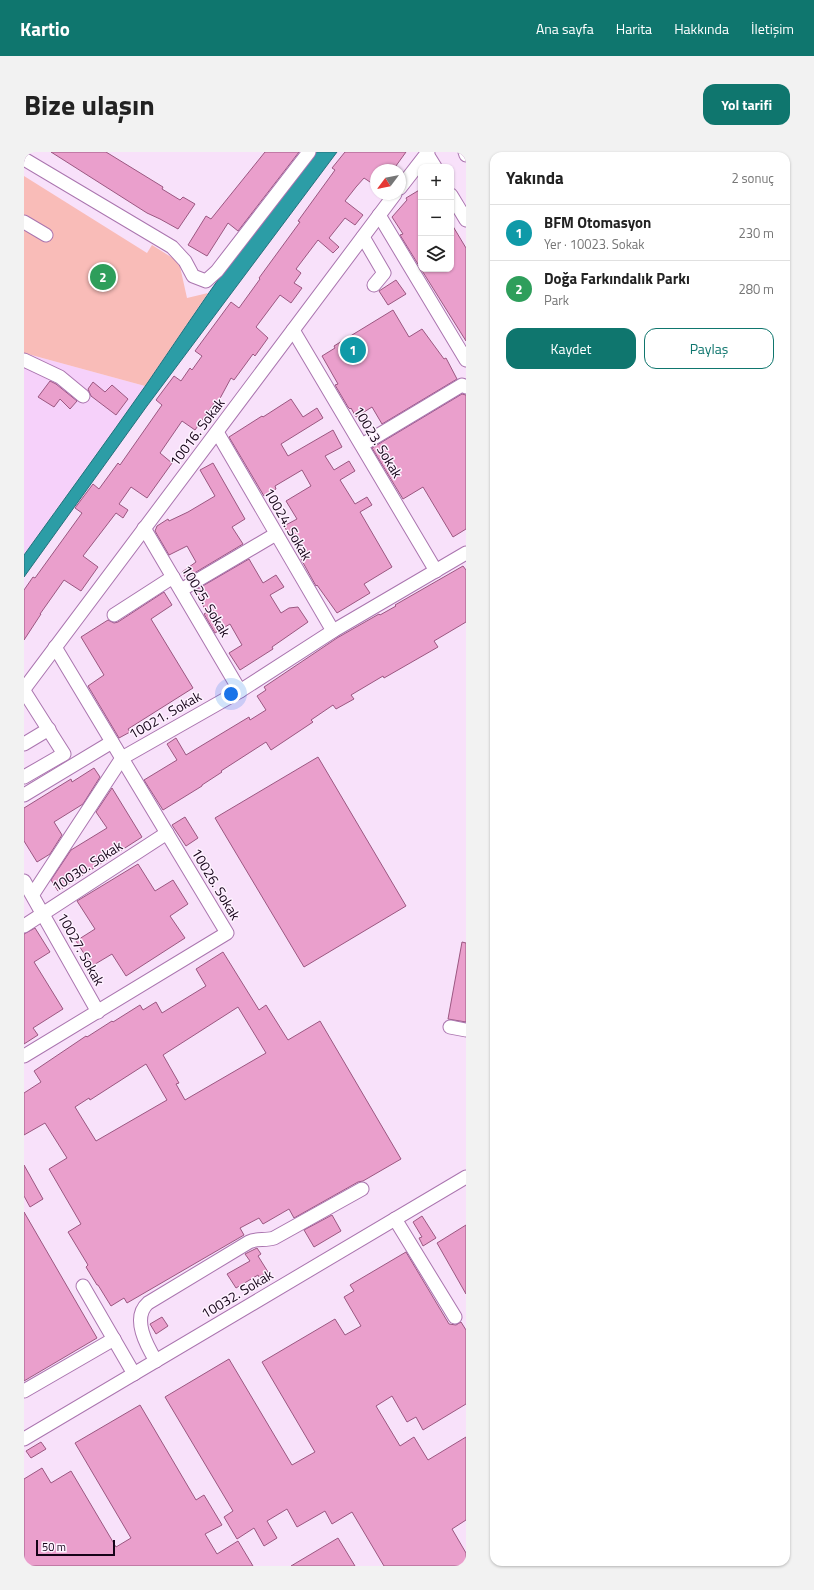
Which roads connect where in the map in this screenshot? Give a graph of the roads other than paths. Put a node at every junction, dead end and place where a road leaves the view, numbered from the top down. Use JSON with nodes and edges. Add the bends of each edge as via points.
{"nodes":[{"id":1,"x":309,"y":152,"type":"edge"},
{"id":2,"x":427,"y":153,"type":"edge"},
{"id":3,"x":24,"y":159,"type":"edge"},
{"id":4,"x":432,"y":164,"type":"edge"},
{"id":5,"x":406,"y":180,"type":"edge"},
{"id":6,"x":390,"y":200,"type":"edge"},
{"id":7,"x":454,"y":200,"type":"edge"},
{"id":8,"x":379,"y":215,"type":"junction"},
{"id":9,"x":466,"y":220,"type":"edge"},
{"id":10,"x":24,"y":222,"type":"edge"},
{"id":11,"x":46,"y":235,"type":"dead end"},
{"id":12,"x":363,"y":237,"type":"junction"},
{"id":13,"x":374,"y":285,"type":"dead end"},
{"id":14,"x":293,"y":330,"type":"junction"},
{"id":15,"x":24,"y":360,"type":"edge"},
{"id":16,"x":466,"y":360,"type":"edge"},
{"id":17,"x":466,"y":387,"type":"edge"},
{"id":18,"x":83,"y":396,"type":"dead end"},
{"id":19,"x":217,"y":432,"type":"junction"},
{"id":20,"x":362,"y":445,"type":"junction"},
{"id":21,"x":144,"y":528,"type":"junction"},
{"id":22,"x":276,"y":534,"type":"junction"},
{"id":23,"x":466,"y":553,"type":"edge"},
{"id":24,"x":436,"y":571,"type":"junction"},
{"id":25,"x":173,"y":577,"type":"junction"},
{"id":26,"x":181,"y":590,"type":"junction"},
{"id":27,"x":114,"y":615,"type":"dead end"},
{"id":28,"x":333,"y":631,"type":"junction"},
{"id":29,"x":55,"y":647,"type":"junction"},
{"id":30,"x":24,"y":690,"type":"edge"},
{"id":31,"x":240,"y":691,"type":"junction"},
{"id":32,"x":49,"y":729,"type":"junction"},
{"id":33,"x":112,"y":742,"type":"junction"},
{"id":34,"x":24,"y":744,"type":"edge"},
{"id":35,"x":122,"y":758,"type":"junction"},
{"id":36,"x":24,"y":777,"type":"edge"},
{"id":37,"x":24,"y":795,"type":"edge"},
{"id":38,"x":167,"y":833,"type":"junction"},
{"id":39,"x":24,"y":881,"type":"edge"},
{"id":40,"x":33,"y":894,"type":"junction"},
{"id":41,"x":44,"y":914,"type":"junction"},
{"id":42,"x":24,"y":926,"type":"edge"},
{"id":43,"x":98,"y":1012,"type":"junction"},
{"id":44,"x":450,"y":1027,"type":"dead end"},
{"id":45,"x":466,"y":1030,"type":"edge"},
{"id":46,"x":24,"y":1056,"type":"edge"},
{"id":47,"x":466,"y":1177,"type":"edge"},
{"id":48,"x":362,"y":1189,"type":"dead end"},
{"id":49,"x":395,"y":1219,"type":"junction"},
{"id":50,"x":83,"y":1286,"type":"dead end"},
{"id":51,"x":455,"y":1317,"type":"dead end"},
{"id":52,"x":114,"y":1339,"type":"junction"},
{"id":53,"x":156,"y":1361,"type":"junction"},
{"id":54,"x":134,"y":1374,"type":"junction"},
{"id":55,"x":24,"y":1391,"type":"edge"},
{"id":56,"x":24,"y":1439,"type":"edge"}],
"edges":[{"from":1,"to":3,"type":"street","via":[[217,271],[206,281],[193,276],[185,261],[172,247]]},
{"from":2,"to":4,"type":"street"},
{"from":2,"to":5,"type":"street"},
{"from":6,"to":8,"type":"street","name":"10016. Sokak"},
{"from":7,"to":9,"type":"street"},
{"from":8,"to":12,"type":"street","name":"10016. Sokak"},
{"from":8,"to":16,"type":"street"},
{"from":10,"to":11,"type":"street"},
{"from":12,"to":13,"type":"street","via":[[384,273]]},
{"from":12,"to":14,"type":"street","name":"10016. Sokak","via":[[312,311]]},
{"from":14,"to":19,"type":"street","name":"10016. Sokak"},
{"from":14,"to":20,"type":"street","name":"10023. Sokak"},
{"from":15,"to":18,"type":"street","via":[[60,376]]},
{"from":17,"to":20,"type":"street","via":[[462,385]]},
{"from":19,"to":21,"type":"street","name":"10016. Sokak"},
{"from":19,"to":22,"type":"street","name":"10024. Sokak"},
{"from":20,"to":24,"type":"street","name":"10023. Sokak"},
{"from":21,"to":25,"type":"street","name":"10025. Sokak"},
{"from":21,"to":29,"type":"street","name":"10016. Sokak"},
{"from":22,"to":26,"type":"street"},
{"from":22,"to":28,"type":"street","name":"10024. Sokak"},
{"from":23,"to":24,"type":"street","name":"10021. Sokak"},
{"from":24,"to":28,"type":"street","name":"10021. Sokak"},
{"from":25,"to":26,"type":"street","name":"10025. Sokak"},
{"from":25,"to":27,"type":"street"},
{"from":26,"to":31,"type":"street","name":"10025. Sokak"},
{"from":28,"to":31,"type":"street","name":"10021. Sokak"},
{"from":29,"to":30,"type":"street","name":"10016. Sokak"},
{"from":29,"to":33,"type":"street","name":"10026. Sokak"},
{"from":30,"to":32,"type":"street"},
{"from":31,"to":35,"type":"street","name":"10021. Sokak"},
{"from":32,"to":34,"type":"street"},
{"from":32,"to":36,"type":"street","via":[[64,754]]},
{"from":33,"to":35,"type":"street","name":"10026. Sokak"},
{"from":33,"to":37,"type":"street"},
{"from":35,"to":38,"type":"street","name":"10026. Sokak"},
{"from":35,"to":40,"type":"street","name":"10021. Sokak"},
{"from":38,"to":41,"type":"street","name":"10030. Sokak"},
{"from":38,"to":43,"type":"street","name":"10026. Sokak","via":[[227,934]]},
{"from":39,"to":40,"type":"street","name":"10027. Sokak"},
{"from":40,"to":41,"type":"street","name":"10027. Sokak"},
{"from":41,"to":42,"type":"street","name":"10030. Sokak"},
{"from":41,"to":43,"type":"street","name":"10027. Sokak"},
{"from":43,"to":46,"type":"street","name":"10026. Sokak"},
{"from":44,"to":45,"type":"street"},
{"from":47,"to":49,"type":"street","name":"10032. Sokak"},
{"from":48,"to":53,"type":"street","via":[[274,1238],[249,1242],[148,1303],[142,1309],[140,1318],[145,1342]]},
{"from":49,"to":51,"type":"street"},
{"from":49,"to":53,"type":"street","name":"10032. Sokak"},
{"from":50,"to":52,"type":"street"},
{"from":52,"to":54,"type":"street"},
{"from":52,"to":55,"type":"street"},
{"from":53,"to":54,"type":"street","name":"10032. Sokak"},
{"from":54,"to":56,"type":"street","name":"10032. Sokak"}]}
